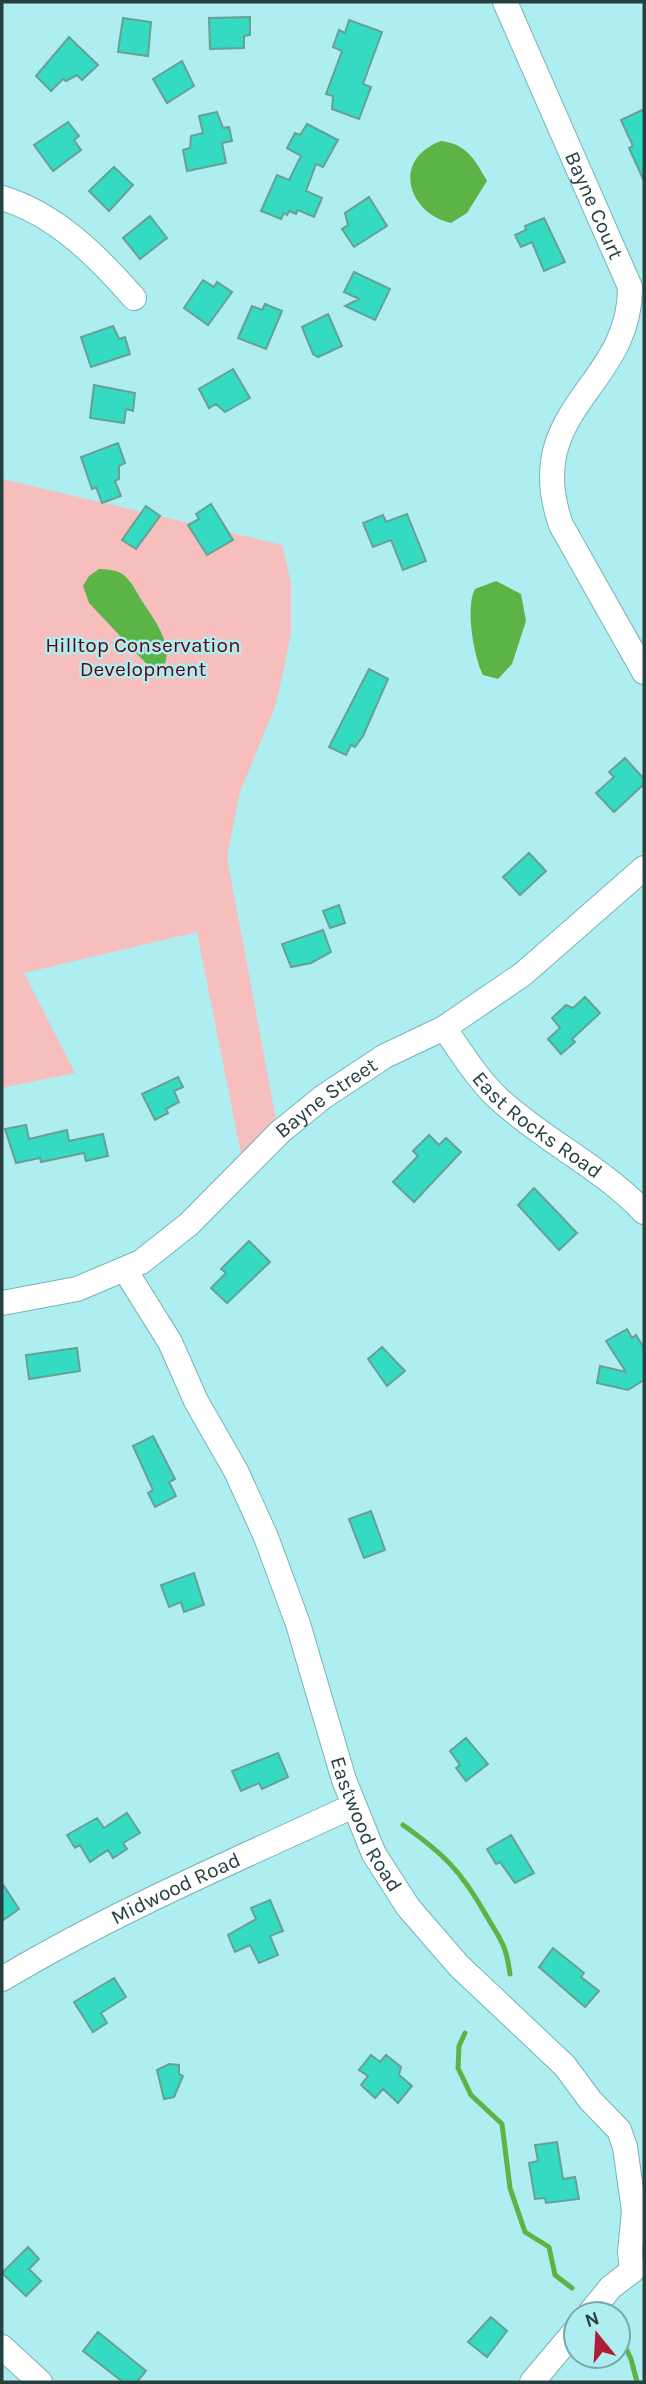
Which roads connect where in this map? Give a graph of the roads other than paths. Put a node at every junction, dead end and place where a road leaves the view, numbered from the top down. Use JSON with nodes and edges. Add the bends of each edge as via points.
{"nodes":[{"id":1,"x":505,"y":2,"type":"edge"},
{"id":2,"x":2,"y":198,"type":"edge"},
{"id":3,"x":134,"y":298,"type":"dead end"},
{"id":4,"x":644,"y":672,"type":"edge"},
{"id":5,"x":644,"y":868,"type":"edge"},
{"id":6,"x":444,"y":1028,"type":"junction"},
{"id":7,"x":644,"y":1212,"type":"edge"},
{"id":8,"x":125,"y":1270,"type":"junction"},
{"id":9,"x":2,"y":1303,"type":"edge"},
{"id":10,"x":354,"y":1806,"type":"junction"},
{"id":11,"x":2,"y":1979,"type":"edge"},
{"id":12,"x":638,"y":2276,"type":"edge"},
{"id":13,"x":600,"y":2300,"type":"edge"},
{"id":14,"x":2,"y":2347,"type":"edge"},
{"id":15,"x":562,"y":2347,"type":"edge"},
{"id":16,"x":40,"y":2382,"type":"edge"},
{"id":17,"x":532,"y":2382,"type":"edge"}],
"edges":[{"from":1,"to":4,"type":"street","name":"Bayne Court","via":[[630,287],[630,306],[618,345],[568,415],[551,470],[561,525]]},
{"from":2,"to":3,"type":"street","via":[[39,215],[85,246]]},
{"from":5,"to":6,"type":"street","name":"Bayne Street","via":[[532,967]]},
{"from":6,"to":7,"type":"street","name":"East Rocks Road","via":[[500,1099],[605,1175]]},
{"from":6,"to":8,"type":"street","name":"Bayne Street","via":[[385,1056],[323,1097],[173,1237]]},
{"from":8,"to":9,"type":"street","name":"Bayne Street","via":[[77,1289]]},
{"from":8,"to":10,"type":"street","name":"Eastwood Road","via":[[170,1342],[267,1537],[299,1624]]},
{"from":10,"to":11,"type":"street","name":"Midwood Road","via":[[143,1902]]},
{"from":10,"to":12,"type":"street","name":"Eastwood Road","via":[[374,1854],[408,1907],[459,1966],[565,2066],[619,2130],[634,2211],[630,2252]]},
{"from":12,"to":13,"type":"street","name":"Eastwood Road","via":[[611,2287]]},
{"from":14,"to":16,"type":"street"},
{"from":15,"to":17,"type":"street"}]}
